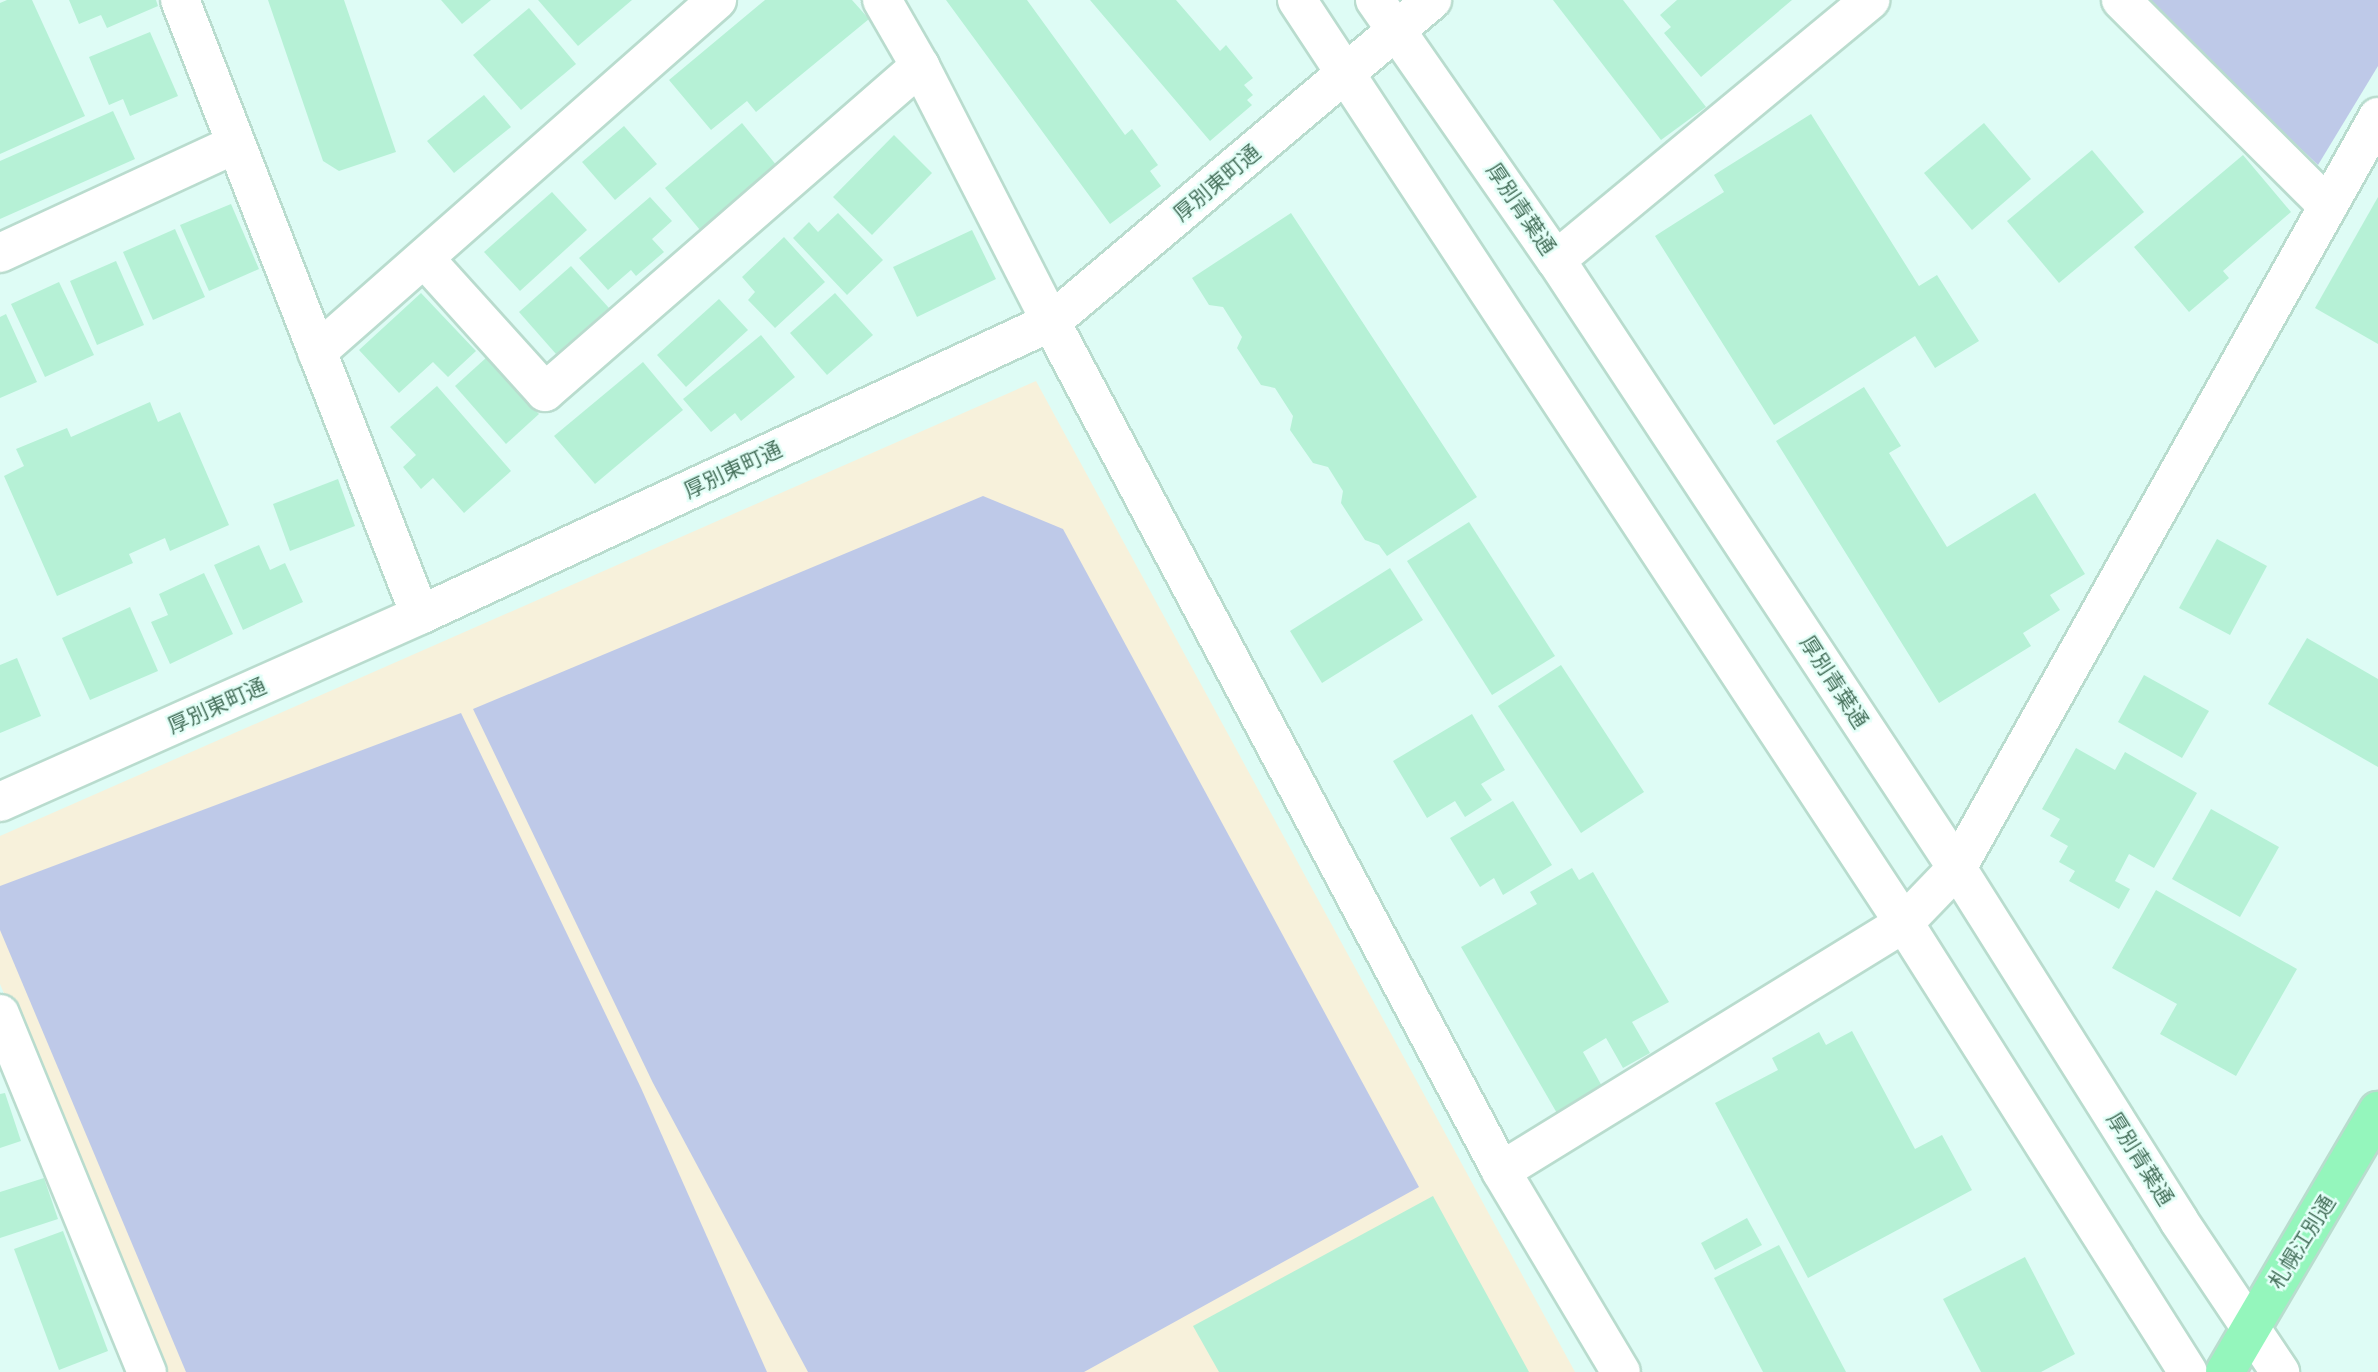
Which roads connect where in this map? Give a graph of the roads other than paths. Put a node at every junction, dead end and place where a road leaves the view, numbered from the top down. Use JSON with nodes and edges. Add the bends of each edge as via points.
{"nodes":[{"id":1,"x":180,"y":0,"type":"edge"},
{"id":2,"x":717,"y":0,"type":"edge"},
{"id":3,"x":883,"y":0,"type":"edge"},
{"id":4,"x":1297,"y":0,"type":"edge"},
{"id":5,"x":1375,"y":0,"type":"edge"},
{"id":6,"x":1432,"y":0,"type":"edge"},
{"id":7,"x":1870,"y":0,"type":"edge"},
{"id":8,"x":2121,"y":0,"type":"edge"},
{"id":9,"x":1398,"y":30,"type":"junction"},
{"id":10,"x":920,"y":66,"type":"junction"},
{"id":11,"x":1348,"y":73,"type":"junction"},
{"id":12,"x":2378,"y":117,"type":"edge"},
{"id":13,"x":234,"y":145,"type":"junction"},
{"id":14,"x":2328,"y":206,"type":"junction"},
{"id":15,"x":0,"y":253,"type":"edge"},
{"id":16,"x":425,"y":259,"type":"junction"},
{"id":17,"x":1556,"y":260,"type":"junction"},
{"id":18,"x":1051,"y":322,"type":"junction"},
{"id":19,"x":317,"y":352,"type":"junction"},
{"id":20,"x":420,"y":615,"type":"junction"},
{"id":21,"x":0,"y":803,"type":"edge"},
{"id":22,"x":1957,"y":868,"type":"junction"},
{"id":23,"x":1904,"y":923,"type":"junction"},
{"id":24,"x":0,"y":1014,"type":"edge"},
{"id":25,"x":2378,"y":1111,"type":"edge"},
{"id":26,"x":1501,"y":1171,"type":"junction"},
{"id":27,"x":2250,"y":1325,"type":"junction"},
{"id":28,"x":147,"y":1372,"type":"edge"},
{"id":29,"x":1621,"y":1372,"type":"edge"},
{"id":30,"x":2188,"y":1372,"type":"edge"},
{"id":31,"x":2225,"y":1372,"type":"edge"},
{"id":32,"x":2280,"y":1372,"type":"edge"}],
"edges":[{"from":1,"to":13,"type":"street"},
{"from":2,"to":16,"type":"street"},
{"from":3,"to":10,"type":"street"},
{"from":4,"to":11,"type":"street"},
{"from":5,"to":9,"type":"street","name":"厚別青葉通"},
{"from":6,"to":9,"type":"street","name":"厚別東町通"},
{"from":7,"to":17,"type":"street"},
{"from":8,"to":14,"type":"street"},
{"from":9,"to":11,"type":"street","name":"厚別東町通"},
{"from":9,"to":17,"type":"street","name":"厚別青葉通"},
{"from":10,"to":16,"type":"street","via":[[545,392]]},
{"from":10,"to":18,"type":"street"},
{"from":11,"to":18,"type":"street","name":"厚別東町通"},
{"from":11,"to":23,"type":"street"},
{"from":12,"to":14,"type":"street"},
{"from":13,"to":15,"type":"street"},
{"from":13,"to":19,"type":"street"},
{"from":14,"to":22,"type":"street"},
{"from":16,"to":19,"type":"street"},
{"from":17,"to":22,"type":"street","name":"厚別青葉通"},
{"from":18,"to":20,"type":"street","name":"厚別東町通"},
{"from":18,"to":26,"type":"street"},
{"from":19,"to":20,"type":"street"},
{"from":20,"to":21,"type":"street","name":"厚別東町通"},
{"from":22,"to":23,"type":"street"},
{"from":22,"to":27,"type":"street","name":"厚別青葉通","via":[[2179,1221]]},
{"from":23,"to":26,"type":"street"},
{"from":23,"to":30,"type":"street"},
{"from":24,"to":28,"type":"street"},
{"from":25,"to":27,"type":"highway","name":"札幌江別通"},
{"from":26,"to":29,"type":"street"},
{"from":27,"to":31,"type":"highway","name":"札幌江別通"},
{"from":27,"to":32,"type":"street","name":"厚別青葉通"}]}
